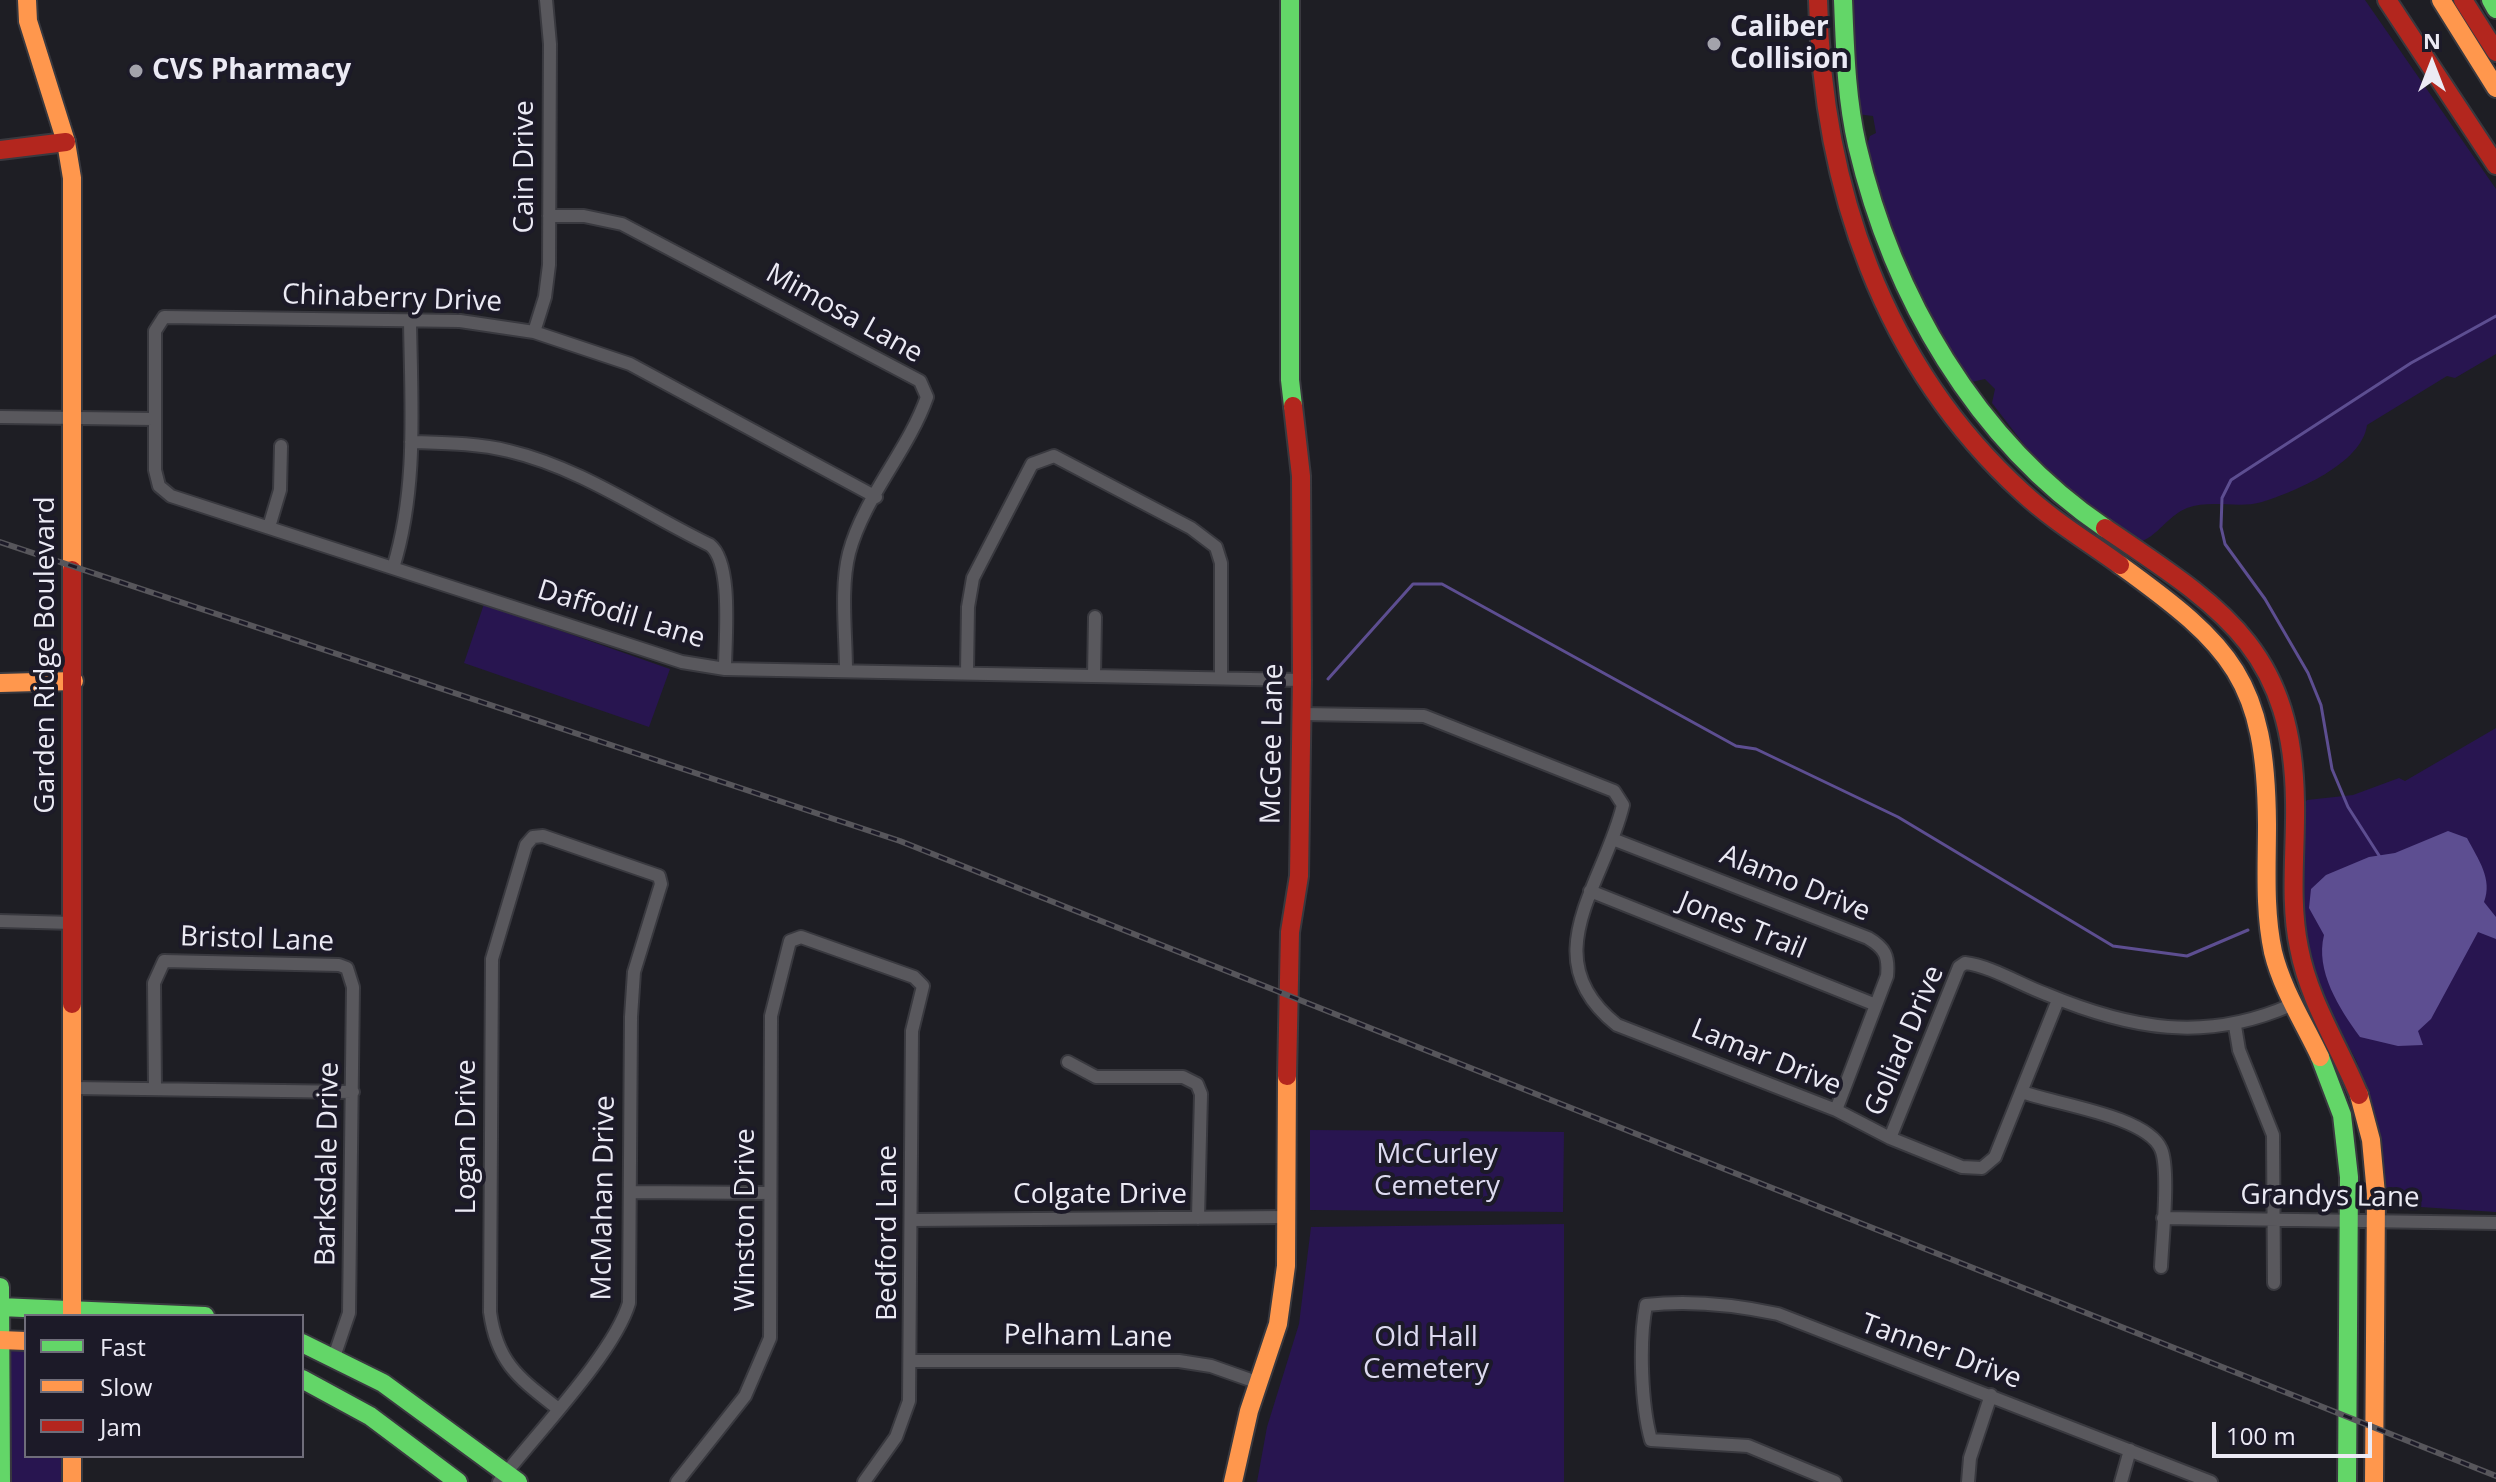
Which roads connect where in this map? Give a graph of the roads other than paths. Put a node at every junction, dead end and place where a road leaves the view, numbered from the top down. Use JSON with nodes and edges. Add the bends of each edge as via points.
{"nodes":[{"id":1,"x":27,"y":0,"type":"edge"},
{"id":2,"x":546,"y":0,"type":"edge"},
{"id":3,"x":1290,"y":0,"type":"edge"},
{"id":4,"x":1818,"y":0,"type":"edge"},
{"id":5,"x":1843,"y":0,"type":"edge"},
{"id":6,"x":2441,"y":0,"type":"edge"},
{"id":7,"x":2463,"y":0,"type":"edge"},
{"id":8,"x":2491,"y":0,"type":"edge"},
{"id":9,"x":2394,"y":5,"type":"edge"},
{"id":10,"x":2496,"y":9,"type":"edge"},
{"id":11,"x":2496,"y":52,"type":"edge"},
{"id":12,"x":2496,"y":88,"type":"edge"},
{"id":13,"x":1853,"y":123,"type":"junction"},
{"id":14,"x":1826,"y":132,"type":"junction"},
{"id":15,"x":66,"y":142,"type":"junction"},
{"id":16,"x":0,"y":150,"type":"edge"},
{"id":17,"x":2496,"y":165,"type":"edge"},
{"id":18,"x":549,"y":216,"type":"junction"},
{"id":19,"x":410,"y":320,"type":"junction"},
{"id":20,"x":158,"y":323,"type":"joint"},
{"id":21,"x":534,"y":332,"type":"junction"},
{"id":22,"x":1972,"y":396,"type":"junction"},
{"id":23,"x":1950,"y":411,"type":"junction"},
{"id":24,"x":0,"y":417,"type":"edge"},
{"id":25,"x":73,"y":418,"type":"junction"},
{"id":26,"x":154,"y":419,"type":"junction"},
{"id":27,"x":411,"y":442,"type":"junction"},
{"id":28,"x":281,"y":446,"type":"dead end"},
{"id":29,"x":876,"y":497,"type":"junction"},
{"id":30,"x":269,"y":527,"type":"junction"},
{"id":31,"x":2149,"y":559,"type":"junction"},
{"id":32,"x":393,"y":568,"type":"junction"},
{"id":33,"x":2135,"y":579,"type":"junction"},
{"id":34,"x":1095,"y":617,"type":"dead end"},
{"id":35,"x":725,"y":669,"type":"junction"},
{"id":36,"x":846,"y":671,"type":"junction"},
{"id":37,"x":967,"y":672,"type":"junction"},
{"id":38,"x":1094,"y":676,"type":"junction"},
{"id":39,"x":1221,"y":678,"type":"junction"},
{"id":40,"x":1302,"y":680,"type":"junction"},
{"id":41,"x":74,"y":681,"type":"junction"},
{"id":42,"x":0,"y":683,"type":"edge"},
{"id":43,"x":1302,"y":714,"type":"junction"},
{"id":44,"x":2294,"y":794,"type":"junction"},
{"id":45,"x":2267,"y":795,"type":"junction"},
{"id":46,"x":1615,"y":840,"type":"junction"},
{"id":47,"x":526,"y":845,"type":"joint"},
{"id":48,"x":1590,"y":891,"type":"junction"},
{"id":49,"x":0,"y":921,"type":"edge"},
{"id":50,"x":73,"y":923,"type":"junction"},
{"id":51,"x":348,"y":971,"type":"joint"},
{"id":52,"x":914,"y":977,"type":"joint"},
{"id":53,"x":2312,"y":993,"type":"junction"},
{"id":54,"x":2058,"y":1000,"type":"junction"},
{"id":55,"x":1876,"y":1005,"type":"junction"},
{"id":56,"x":2291,"y":1005,"type":"junction"},
{"id":57,"x":2235,"y":1026,"type":"junction"},
{"id":58,"x":1068,"y":1062,"type":"dead end"},
{"id":59,"x":73,"y":1088,"type":"junction"},
{"id":60,"x":155,"y":1089,"type":"junction"},
{"id":61,"x":353,"y":1092,"type":"junction"},
{"id":62,"x":2022,"y":1092,"type":"junction"},
{"id":63,"x":1836,"y":1110,"type":"junction"},
{"id":64,"x":1890,"y":1138,"type":"junction"},
{"id":65,"x":631,"y":1192,"type":"junction"},
{"id":66,"x":770,"y":1193,"type":"junction"},
{"id":67,"x":1288,"y":1217,"type":"junction"},
{"id":68,"x":1198,"y":1218,"type":"junction"},
{"id":69,"x":2163,"y":1218,"type":"junction"},
{"id":70,"x":912,"y":1220,"type":"junction"},
{"id":71,"x":2274,"y":1220,"type":"junction"},
{"id":72,"x":2350,"y":1222,"type":"junction"},
{"id":73,"x":2376,"y":1222,"type":"junction"},
{"id":74,"x":2496,"y":1223,"type":"edge"},
{"id":75,"x":2161,"y":1267,"type":"dead end"},
{"id":76,"x":2274,"y":1283,"type":"dead end"},
{"id":77,"x":0,"y":1287,"type":"edge"},
{"id":78,"x":0,"y":1307,"type":"edge"},
{"id":79,"x":72,"y":1312,"type":"edge"},
{"id":80,"x":138,"y":1314,"type":"edge"},
{"id":81,"x":0,"y":1340,"type":"edge"},
{"id":82,"x":24,"y":1341,"type":"edge"},
{"id":83,"x":305,"y":1345,"type":"edge"},
{"id":84,"x":334,"y":1357,"type":"junction"},
{"id":85,"x":912,"y":1361,"type":"junction"},
{"id":86,"x":304,"y":1380,"type":"edge"},
{"id":87,"x":1259,"y":1383,"type":"junction"},
{"id":88,"x":1991,"y":1395,"type":"junction"},
{"id":89,"x":557,"y":1408,"type":"junction"},
{"id":90,"x":0,"y":1432,"type":"edge"},
{"id":91,"x":2130,"y":1450,"type":"junction"},
{"id":92,"x":72,"y":1458,"type":"edge"},
{"id":93,"x":508,"y":1479,"type":"edge"},
{"id":94,"x":1,"y":1482,"type":"edge"},
{"id":95,"x":72,"y":1482,"type":"edge"},
{"id":96,"x":458,"y":1482,"type":"edge"},
{"id":97,"x":677,"y":1482,"type":"edge"},
{"id":98,"x":864,"y":1482,"type":"edge"},
{"id":99,"x":1233,"y":1482,"type":"edge"},
{"id":100,"x":1835,"y":1482,"type":"edge"},
{"id":101,"x":1968,"y":1482,"type":"edge"},
{"id":102,"x":2121,"y":1482,"type":"edge"},
{"id":103,"x":2211,"y":1482,"type":"edge"},
{"id":104,"x":2347,"y":1482,"type":"edge"},
{"id":105,"x":2374,"y":1482,"type":"edge"}],
"edges":[{"from":1,"to":15,"type":"main road","name":"Garden Ridge Boulevard","via":[[32,37]]},
{"from":2,"to":18,"type":"street","name":"Cain Drive"},
{"from":3,"to":40,"type":"main road","name":"McGee Lane","via":[[1290,380],[1301,476]]},
{"from":4,"to":14,"type":"main road"},
{"from":5,"to":13,"type":"main road"},
{"from":6,"to":12,"type":"main road"},
{"from":7,"to":11,"type":"main road"},
{"from":8,"to":10,"type":"main road"},
{"from":9,"to":17,"type":"main road"},
{"from":13,"to":14,"type":"main road"},
{"from":13,"to":22,"type":"main road","via":[[1865,182],[1916,316]]},
{"from":14,"to":23,"type":"main road","via":[[1852,234],[1916,364]]},
{"from":15,"to":16,"type":"main road"},
{"from":15,"to":25,"type":"main road","name":"Garden Ridge Boulevard","via":[[73,212]]},
{"from":18,"to":21,"type":"street","name":"Cain Drive","via":[[548,275]]},
{"from":18,"to":29,"type":"street","name":"Mimosa Lane","via":[[622,224],[920,381],[927,397],[920,419]]},
{"from":19,"to":20,"type":"street","name":"Chinaberry Drive","via":[[164,317]]},
{"from":19,"to":21,"type":"street","name":"Chinaberry Drive"},
{"from":19,"to":27,"type":"street"},
{"from":20,"to":26,"type":"street","name":"Daffodil Lane"},
{"from":21,"to":29,"type":"street","name":"Chinaberry Drive","via":[[630,364]]},
{"from":22,"to":23,"type":"main road"},
{"from":22,"to":31,"type":"main road","via":[[2016,449],[2073,504]]},
{"from":23,"to":33,"type":"main road","via":[[2022,494]]},
{"from":24,"to":25,"type":"street"},
{"from":25,"to":26,"type":"street"},
{"from":25,"to":41,"type":"main road","name":"Garden Ridge Boulevard"},
{"from":26,"to":30,"type":"street","name":"Daffodil Lane","via":[[155,470],[163,490]]},
{"from":27,"to":32,"type":"street","via":[[405,529]]},
{"from":27,"to":35,"type":"street","via":[[485,446],[543,461],[710,545],[719,553],[724,573]]},
{"from":28,"to":30,"type":"street","via":[[280,490]]},
{"from":29,"to":36,"type":"street","name":"Mimosa Lane","via":[[849,555]]},
{"from":30,"to":32,"type":"street","name":"Daffodil Lane"},
{"from":31,"to":33,"type":"main road"},
{"from":31,"to":44,"type":"main road","via":[[2238,628],[2266,667],[2283,704]]},
{"from":32,"to":35,"type":"street","name":"Daffodil Lane","via":[[682,662]]},
{"from":33,"to":45,"type":"main road","via":[[2226,652],[2263,740]]},
{"from":34,"to":38,"type":"street"},
{"from":35,"to":36,"type":"street","name":"Daffodil Lane"},
{"from":36,"to":37,"type":"street","name":"Daffodil Lane"},
{"from":37,"to":38,"type":"street","name":"Daffodil Lane"},
{"from":37,"to":39,"type":"street","via":[[968,607],[979,563],[1032,464],[1054,456],[1191,528],[1216,547],[1221,563]]},
{"from":38,"to":39,"type":"street","name":"Daffodil Lane"},
{"from":39,"to":40,"type":"street","name":"Daffodil Lane"},
{"from":40,"to":43,"type":"main road","name":"McGee Lane"},
{"from":41,"to":42,"type":"main road"},
{"from":41,"to":50,"type":"main road","name":"Garden Ridge Boulevard"},
{"from":43,"to":46,"type":"street","name":"Lamar Drive","via":[[1424,716],[1614,791],[1623,805]]},
{"from":43,"to":67,"type":"main road","name":"McGee Lane","via":[[1299,876],[1288,988]]},
{"from":44,"to":45,"type":"main road"},
{"from":44,"to":53,"type":"main road","via":[[2294,910]]},
{"from":45,"to":56,"type":"main road","via":[[2269,933],[2276,970]]},
{"from":46,"to":48,"type":"street","name":"Lamar Drive"},
{"from":46,"to":55,"type":"street","name":"Alamo Drive","via":[[1883,947],[1889,961]]},
{"from":47,"to":65,"type":"street","name":"McMahan Drive","via":[[543,836],[659,876],[659,892],[634,972]]},
{"from":47,"to":89,"type":"street","name":"Logan Drive","via":[[492,959],[490,1312],[507,1365]]},
{"from":48,"to":55,"type":"street","name":"Jones Trail"},
{"from":48,"to":63,"type":"street","name":"Lamar Drive","via":[[1573,950],[1597,1009],[1617,1025]]},
{"from":49,"to":50,"type":"street"},
{"from":50,"to":59,"type":"main road","name":"Garden Ridge Boulevard"},
{"from":51,"to":60,"type":"street","name":"Bristol Lane","via":[[339,965],[162,963],[154,983]]},
{"from":51,"to":61,"type":"street","name":"Barksdale Drive","via":[[353,987]]},
{"from":52,"to":66,"type":"street","name":"Winston Drive","via":[[801,937],[790,941],[771,1016]]},
{"from":52,"to":70,"type":"street","name":"Bedford Lane","via":[[924,996],[912,1031]]},
{"from":53,"to":56,"type":"main road"},
{"from":53,"to":73,"type":"main road","via":[[2360,1094],[2369,1129]]},
{"from":54,"to":57,"type":"street","via":[[2134,1022]]},
{"from":54,"to":62,"type":"street","name":"Lamar Drive"},
{"from":54,"to":64,"type":"street","name":"Goliad Drive","via":[[1965,963],[1959,967]]},
{"from":55,"to":63,"type":"street","name":"Alamo Drive"},
{"from":56,"to":57,"type":"street"},
{"from":56,"to":72,"type":"main road","via":[[2335,1088],[2348,1150]]},
{"from":57,"to":71,"type":"street","via":[[2239,1050],[2273,1135]]},
{"from":58,"to":68,"type":"street","via":[[1096,1077],[1183,1077],[1197,1084]]},
{"from":59,"to":60,"type":"street"},
{"from":59,"to":79,"type":"main road","name":"Garden Ridge Boulevard"},
{"from":60,"to":61,"type":"street"},
{"from":61,"to":84,"type":"street","name":"Barksdale Drive","via":[[349,1313]]},
{"from":62,"to":64,"type":"street","name":"Lamar Drive","via":[[1995,1157],[1982,1168],[1962,1167]]},
{"from":62,"to":69,"type":"street","via":[[2147,1132],[2162,1150]]},
{"from":63,"to":64,"type":"street","name":"Lamar Drive"},
{"from":65,"to":66,"type":"street"},
{"from":65,"to":89,"type":"street","name":"McMahan Drive","via":[[625,1317]]},
{"from":66,"to":97,"type":"street","name":"Winston Drive","via":[[767,1348],[745,1396]]},
{"from":67,"to":68,"type":"street","name":"Colgate Drive"},
{"from":67,"to":87,"type":"main road","name":"McGee Lane","via":[[1283,1296]]},
{"from":68,"to":70,"type":"street","name":"Colgate Drive"},
{"from":69,"to":71,"type":"street","name":"Grandys Lane"},
{"from":69,"to":75,"type":"street"},
{"from":70,"to":85,"type":"street","name":"Bedford Lane"},
{"from":71,"to":72,"type":"street","name":"Grandys Lane"},
{"from":71,"to":76,"type":"street"},
{"from":72,"to":73,"type":"street","name":"Grandys Lane"},
{"from":72,"to":104,"type":"main road"},
{"from":73,"to":74,"type":"street","name":"Grandys Lane"},
{"from":73,"to":105,"type":"main road"},
{"from":77,"to":78,"type":"main road"},
{"from":78,"to":79,"type":"main road"},
{"from":78,"to":81,"type":"main road"},
{"from":79,"to":80,"type":"main road"},
{"from":81,"to":82,"type":"main road"},
{"from":81,"to":90,"type":"main road"},
{"from":83,"to":84,"type":"main road"},
{"from":84,"to":93,"type":"main road","via":[[392,1389]]},
{"from":85,"to":87,"type":"street","name":"Pelham Lane","via":[[1179,1361]]},
{"from":85,"to":98,"type":"street","name":"Bedford Lane","via":[[904,1421]]},
{"from":86,"to":96,"type":"main road","via":[[370,1416]]},
{"from":87,"to":99,"type":"main road","name":"McGee Lane"},
{"from":88,"to":91,"type":"street","name":"Tanner Drive"},
{"from":88,"to":100,"type":"street","name":"Tanner Drive","via":[[1778,1314],[1745,1307],[1646,1305],[1646,1423],[1651,1440],[1748,1446]]},
{"from":88,"to":101,"type":"street","via":[[1970,1458]]},
{"from":89,"to":93,"type":"street","name":"McMahan Drive"},
{"from":90,"to":94,"type":"main road"},
{"from":91,"to":102,"type":"street"},
{"from":91,"to":103,"type":"street","name":"Tanner Drive"},
{"from":92,"to":95,"type":"main road"}]}
